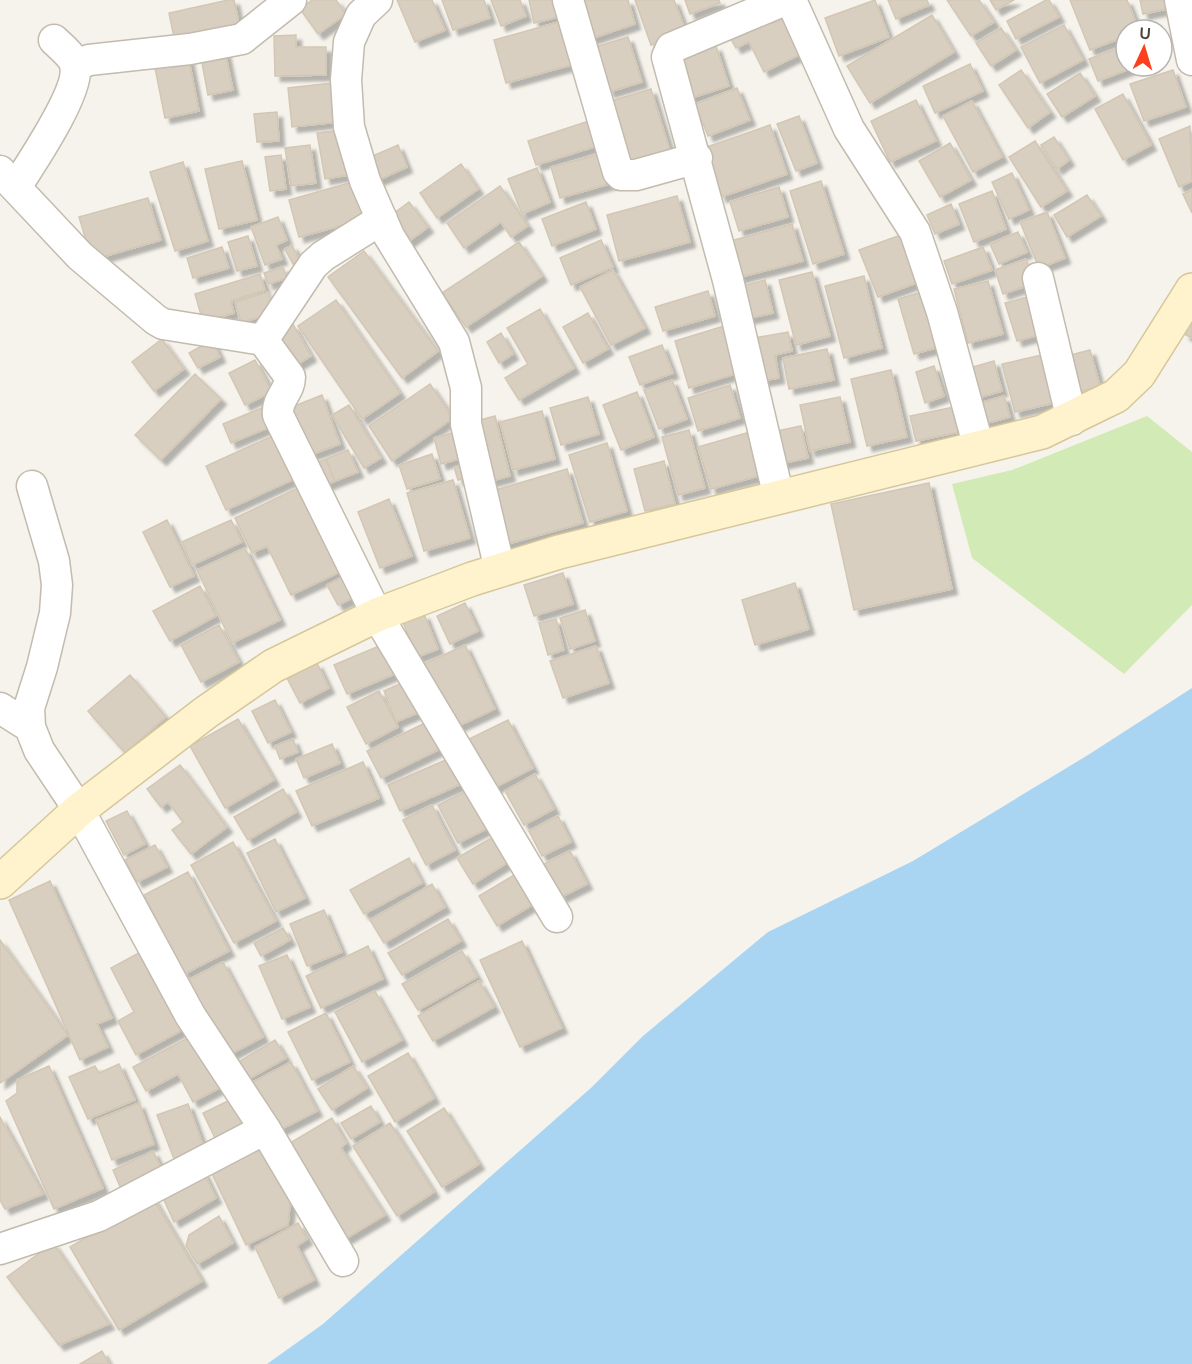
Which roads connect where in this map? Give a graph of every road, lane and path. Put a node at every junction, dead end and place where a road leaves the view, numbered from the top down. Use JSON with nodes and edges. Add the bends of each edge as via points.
{"nodes":[{"id":1,"x":291,"y":0,"type":"edge"},
{"id":2,"x":568,"y":0,"type":"edge"},
{"id":3,"x":785,"y":0,"type":"edge"},
{"id":4,"x":791,"y":0,"type":"edge"},
{"id":5,"x":1180,"y":0,"type":"edge"},
{"id":6,"x":366,"y":4,"type":"edge"},
{"id":7,"x":54,"y":40,"type":"dead end"},
{"id":8,"x":1192,"y":60,"type":"edge"},
{"id":9,"x":76,"y":66,"type":"junction"},
{"id":10,"x":697,"y":158,"type":"junction"},
{"id":11,"x":8,"y":179,"type":"edge"},
{"id":12,"x":382,"y":219,"type":"junction"},
{"id":13,"x":1038,"y":278,"type":"dead end"},
{"id":14,"x":1192,"y":290,"type":"edge"},
{"id":15,"x":263,"y":340,"type":"junction"},
{"id":16,"x":1072,"y":420,"type":"junction"},
{"id":17,"x":979,"y":448,"type":"junction"},
{"id":18,"x":32,"y":486,"type":"dead end"},
{"id":19,"x":779,"y":498,"type":"junction"},
{"id":20,"x":500,"y":570,"type":"junction"},
{"id":21,"x":377,"y":615,"type":"junction"},
{"id":22,"x":0,"y":708,"type":"edge"},
{"id":23,"x":30,"y":727,"type":"junction"},
{"id":24,"x":79,"y":810,"type":"junction"},
{"id":25,"x":0,"y":882,"type":"edge"},
{"id":26,"x":557,"y":917,"type":"dead end"},
{"id":27,"x":265,"y":1129,"type":"junction"},
{"id":28,"x":0,"y":1249,"type":"edge"},
{"id":29,"x":343,"y":1261,"type":"dead end"}],
"edges":[{"from":1,"to":9,"type":"street","via":[[242,39],[89,60]]},
{"from":2,"to":10,"type":"street","via":[[618,172],[636,175]]},
{"from":3,"to":10,"type":"street","via":[[668,52]]},
{"from":4,"to":17,"type":"street","via":[[849,129],[915,232],[942,312]]},
{"from":5,"to":8,"type":"street"},
{"from":6,"to":12,"type":"street","via":[[349,42],[349,127],[365,181]]},
{"from":7,"to":9,"type":"street"},
{"from":9,"to":11,"type":"street","via":[[60,115]]},
{"from":10,"to":19,"type":"street"},
{"from":11,"to":15,"type":"street","via":[[81,256],[163,324]]},
{"from":12,"to":15,"type":"street","via":[[313,265]]},
{"from":12,"to":20,"type":"street","via":[[454,342],[466,388],[466,424]]},
{"from":13,"to":16,"type":"street"},
{"from":14,"to":16,"type":"street","via":[[1139,374],[1116,396]]},
{"from":15,"to":21,"type":"street","via":[[290,377],[278,403],[278,415]]},
{"from":16,"to":17,"type":"street"},
{"from":17,"to":19,"type":"street"},
{"from":18,"to":23,"type":"street","via":[[57,585],[42,667],[28,708]]},
{"from":19,"to":20,"type":"street"},
{"from":20,"to":21,"type":"street"},
{"from":21,"to":24,"type":"street","via":[[273,666]]},
{"from":21,"to":26,"type":"street"},
{"from":22,"to":23,"type":"street"},
{"from":23,"to":24,"type":"street","via":[[39,750]]},
{"from":24,"to":25,"type":"street"},
{"from":24,"to":27,"type":"street","via":[[190,1016]]},
{"from":27,"to":28,"type":"street","via":[[99,1216]]},
{"from":27,"to":29,"type":"street"}]}
